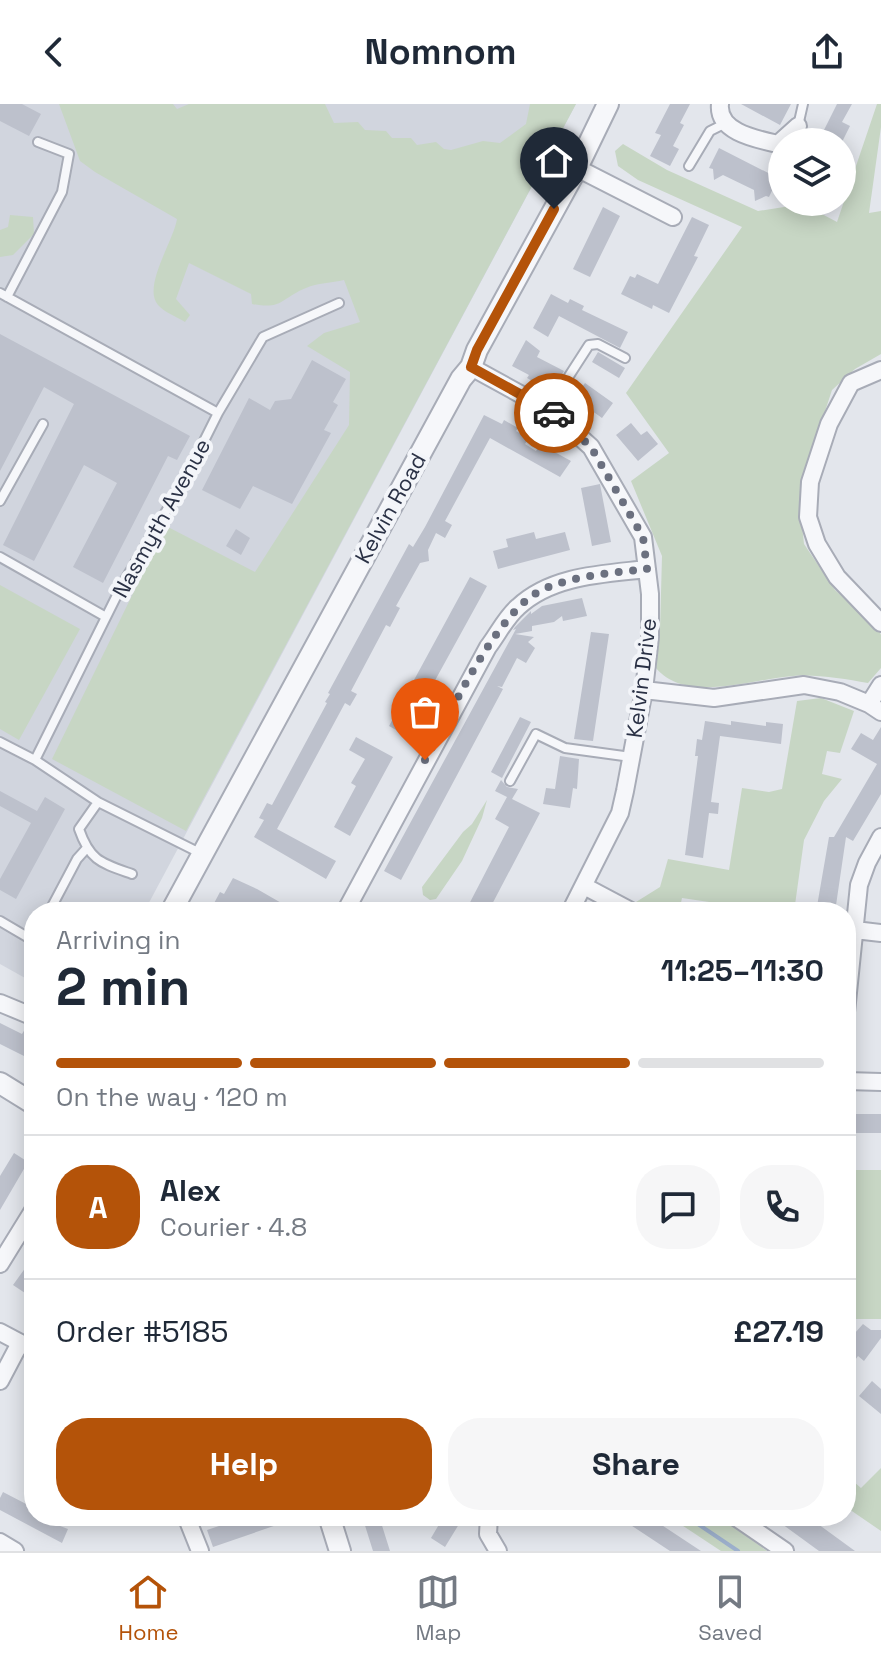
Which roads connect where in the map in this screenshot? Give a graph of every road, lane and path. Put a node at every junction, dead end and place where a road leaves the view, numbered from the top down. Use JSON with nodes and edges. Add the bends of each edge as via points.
{"nodes":[{"id":1,"x":608,"y":104,"type":"edge"},
{"id":2,"x":720,"y":104,"type":"edge"},
{"id":3,"x":803,"y":104,"type":"edge"},
{"id":4,"x":724,"y":124,"type":"junction"},
{"id":5,"x":798,"y":126,"type":"edge"},
{"id":6,"x":38,"y":142,"type":"dead end"},
{"id":7,"x":768,"y":144,"type":"edge"},
{"id":8,"x":689,"y":166,"type":"dead end"},
{"id":9,"x":577,"y":168,"type":"junction"},
{"id":10,"x":673,"y":217,"type":"dead end"},
{"id":11,"x":4,"y":295,"type":"edge"},
{"id":12,"x":339,"y":303,"type":"dead end"},
{"id":13,"x":625,"y":358,"type":"dead end"},
{"id":14,"x":471,"y":367,"type":"junction"},
{"id":15,"x":881,"y":370,"type":"edge"},
{"id":16,"x":551,"y":411,"type":"junction"},
{"id":17,"x":218,"y":413,"type":"junction"},
{"id":18,"x":43,"y":424,"type":"dead end"},
{"id":19,"x":0,"y":501,"type":"edge"},
{"id":20,"x":0,"y":557,"type":"edge"},
{"id":21,"x":647,"y":569,"type":"junction"},
{"id":22,"x":106,"y":617,"type":"junction"},
{"id":23,"x":881,"y":623,"type":"edge"},
{"id":24,"x":881,"y":685,"type":"edge"},
{"id":25,"x":644,"y":690,"type":"junction"},
{"id":26,"x":875,"y":708,"type":"edge"},
{"id":27,"x":0,"y":742,"type":"edge"},
{"id":28,"x":631,"y":757,"type":"junction"},
{"id":29,"x":35,"y":760,"type":"junction"},
{"id":30,"x":510,"y":781,"type":"dead end"},
{"id":31,"x":98,"y":802,"type":"junction"},
{"id":32,"x":881,"y":837,"type":"edge"},
{"id":33,"x":86,"y":849,"type":"junction"},
{"id":34,"x":202,"y":855,"type":"junction"},
{"id":35,"x":132,"y":874,"type":"dead end"},
{"id":36,"x":584,"y":886,"type":"junction"},
{"id":37,"x":54,"y":902,"type":"edge"},
{"id":38,"x":176,"y":902,"type":"edge"},
{"id":39,"x":350,"y":902,"type":"edge"},
{"id":40,"x":575,"y":902,"type":"edge"},
{"id":41,"x":614,"y":902,"type":"edge"},
{"id":42,"x":856,"y":919,"type":"edge"},
{"id":43,"x":0,"y":921,"type":"edge"},
{"id":44,"x":856,"y":930,"type":"edge"},
{"id":45,"x":881,"y":933,"type":"edge"},
{"id":46,"x":24,"y":935,"type":"edge"},
{"id":47,"x":0,"y":1003,"type":"edge"},
{"id":48,"x":24,"y":1013,"type":"edge"},
{"id":49,"x":856,"y":1081,"type":"edge"},
{"id":50,"x":881,"y":1082,"type":"edge"},
{"id":51,"x":0,"y":1083,"type":"edge"},
{"id":52,"x":24,"y":1098,"type":"edge"},
{"id":53,"x":24,"y":1230,"type":"edge"},
{"id":54,"x":0,"y":1264,"type":"edge"},
{"id":55,"x":0,"y":1332,"type":"edge"},
{"id":56,"x":24,"y":1344,"type":"edge"},
{"id":57,"x":24,"y":1350,"type":"edge"},
{"id":58,"x":0,"y":1381,"type":"edge"},
{"id":59,"x":190,"y":1526,"type":"edge"},
{"id":60,"x":332,"y":1526,"type":"edge"},
{"id":61,"x":488,"y":1526,"type":"edge"},
{"id":62,"x":749,"y":1526,"type":"edge"},
{"id":63,"x":0,"y":1542,"type":"edge"},
{"id":64,"x":15,"y":1551,"type":"edge"},
{"id":65,"x":200,"y":1551,"type":"edge"},
{"id":66,"x":340,"y":1551,"type":"edge"},
{"id":67,"x":498,"y":1551,"type":"edge"},
{"id":68,"x":785,"y":1551,"type":"edge"}],
"edges":[{"from":1,"to":9,"type":"street","name":"Kelvin Road"},
{"from":2,"to":4,"type":"street"},
{"from":3,"to":5,"type":"lane"},
{"from":4,"to":7,"type":"street"},
{"from":4,"to":8,"type":"lane","via":[[710,131]]},
{"from":6,"to":11,"type":"lane","via":[[69,154],[62,192]]},
{"from":9,"to":10,"type":"street"},
{"from":9,"to":14,"type":"street","name":"Kelvin Road"},
{"from":11,"to":17,"type":"lane","name":"Nasmyth Avenue"},
{"from":12,"to":17,"type":"lane","via":[[263,337]]},
{"from":13,"to":16,"type":"lane","via":[[589,345]]},
{"from":14,"to":16,"type":"street","name":"Kelvin Drive"},
{"from":14,"to":34,"type":"street","name":"Kelvin Road"},
{"from":15,"to":23,"type":"street","via":[[851,383],[829,424],[810,482],[808,517],[837,577]]},
{"from":16,"to":21,"type":"street","name":"Kelvin Drive","via":[[591,447],[643,537]]},
{"from":17,"to":22,"type":"lane","name":"Nasmyth Avenue"},
{"from":18,"to":19,"type":"lane"},
{"from":20,"to":22,"type":"lane"},
{"from":21,"to":25,"type":"street","name":"Kelvin Drive","via":[[650,637]]},
{"from":21,"to":39,"type":"street","via":[[590,575],[541,589],[517,608],[488,647]]},
{"from":22,"to":29,"type":"lane","name":"Nasmyth Avenue"},
{"from":24,"to":26,"type":"street"},
{"from":25,"to":26,"type":"street","via":[[714,698],[804,685],[840,692]]},
{"from":25,"to":28,"type":"street","name":"Kelvin Drive"},
{"from":27,"to":29,"type":"lane"},
{"from":28,"to":30,"type":"lane","via":[[565,748],[536,734]]},
{"from":28,"to":36,"type":"street","name":"Kelvin Drive","via":[[620,813]]},
{"from":29,"to":31,"type":"lane"},
{"from":31,"to":33,"type":"lane","via":[[79,829]]},
{"from":31,"to":34,"type":"lane"},
{"from":32,"to":42,"type":"street","via":[[859,885]]},
{"from":33,"to":35,"type":"lane","via":[[107,865]]},
{"from":33,"to":37,"type":"lane"},
{"from":34,"to":38,"type":"street","name":"Kelvin Road"},
{"from":36,"to":40,"type":"street","name":"Kelvin Drive"},
{"from":36,"to":41,"type":"street"},
{"from":43,"to":46,"type":"lane"},
{"from":44,"to":45,"type":"street"},
{"from":47,"to":48,"type":"street"},
{"from":49,"to":50,"type":"street"},
{"from":51,"to":52,"type":"street"},
{"from":53,"to":54,"type":"street"},
{"from":55,"to":56,"type":"street"},
{"from":57,"to":58,"type":"street"},
{"from":59,"to":65,"type":"street"},
{"from":60,"to":66,"type":"street"},
{"from":61,"to":67,"type":"street"},
{"from":62,"to":68,"type":"street"},
{"from":63,"to":64,"type":"street"}]}
